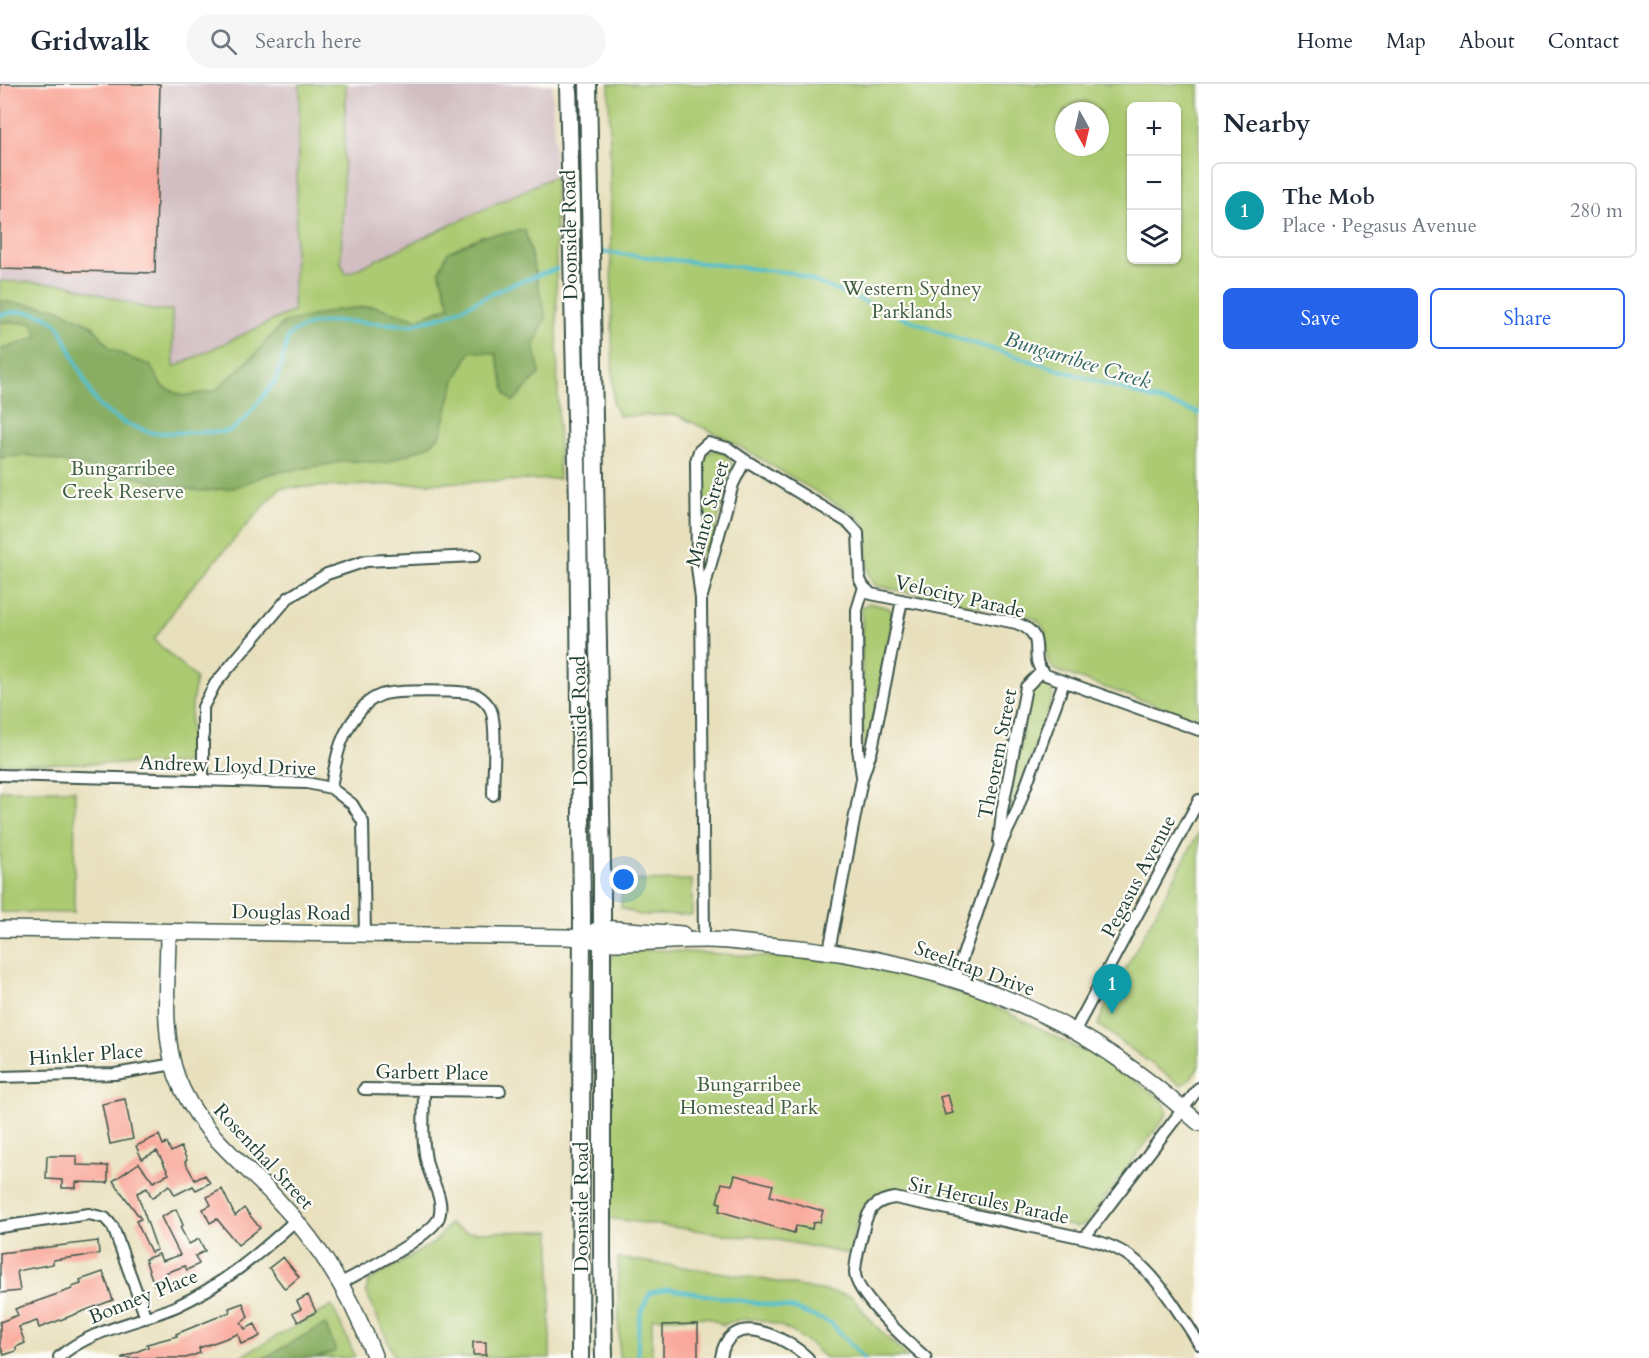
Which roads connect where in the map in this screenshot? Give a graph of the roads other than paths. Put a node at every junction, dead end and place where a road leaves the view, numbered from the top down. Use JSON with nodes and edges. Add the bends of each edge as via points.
{"nodes":[{"id":1,"x":568,"y":84,"type":"edge"},
{"id":2,"x":588,"y":84,"type":"edge"},
{"id":3,"x":745,"y":460,"type":"junction"},
{"id":4,"x":475,"y":556,"type":"dead end"},
{"id":5,"x":864,"y":587,"type":"junction"},
{"id":6,"x":701,"y":599,"type":"junction"},
{"id":7,"x":902,"y":600,"type":"junction"},
{"id":8,"x":1042,"y":671,"type":"junction"},
{"id":9,"x":1064,"y":682,"type":"junction"},
{"id":10,"x":1199,"y":730,"type":"edge"},
{"id":11,"x":0,"y":775,"type":"edge"},
{"id":12,"x":862,"y":779,"type":"junction"},
{"id":13,"x":203,"y":781,"type":"junction"},
{"id":14,"x":332,"y":788,"type":"junction"},
{"id":15,"x":493,"y":795,"type":"dead end"},
{"id":16,"x":1199,"y":800,"type":"edge"},
{"id":17,"x":999,"y":848,"type":"junction"},
{"id":18,"x":0,"y":929,"type":"edge"},
{"id":19,"x":168,"y":932,"type":"junction"},
{"id":20,"x":365,"y":934,"type":"junction"},
{"id":21,"x":601,"y":935,"type":"junction"},
{"id":22,"x":582,"y":937,"type":"junction"},
{"id":23,"x":704,"y":940,"type":"junction"},
{"id":24,"x":829,"y":951,"type":"junction"},
{"id":25,"x":955,"y":979,"type":"junction"},
{"id":26,"x":1074,"y":1032,"type":"junction"},
{"id":27,"x":174,"y":1064,"type":"junction"},
{"id":28,"x":0,"y":1077,"type":"edge"},
{"id":29,"x":1199,"y":1088,"type":"edge"},
{"id":30,"x":364,"y":1089,"type":"dead end"},
{"id":31,"x":424,"y":1090,"type":"junction"},
{"id":32,"x":500,"y":1091,"type":"dead end"},
{"id":33,"x":1183,"y":1109,"type":"junction"},
{"id":34,"x":1199,"y":1123,"type":"edge"},
{"id":35,"x":296,"y":1220,"type":"junction"},
{"id":36,"x":0,"y":1227,"type":"edge"},
{"id":37,"x":1084,"y":1238,"type":"junction"},
{"id":38,"x":341,"y":1283,"type":"junction"},
{"id":39,"x":146,"y":1318,"type":"junction"},
{"id":40,"x":1199,"y":1344,"type":"edge"},
{"id":41,"x":59,"y":1357,"type":"edge"},
{"id":42,"x":375,"y":1358,"type":"edge"},
{"id":43,"x":580,"y":1358,"type":"edge"},
{"id":44,"x":603,"y":1358,"type":"edge"},
{"id":45,"x":721,"y":1358,"type":"edge"},
{"id":46,"x":808,"y":1358,"type":"edge"},
{"id":47,"x":926,"y":1358,"type":"edge"}],
"edges":[{"from":1,"to":22,"type":"main road","name":"Doonside Road","via":[[578,505]]},
{"from":2,"to":21,"type":"main road","name":"Doonside Road","via":[[603,867]]},
{"from":3,"to":5,"type":"street","via":[[855,528]]},
{"from":3,"to":6,"type":"street","name":"Manto Street","via":[[733,484]]},
{"from":3,"to":6,"type":"street","name":"Manto Street","via":[[728,448],[708,443],[699,451],[697,567]]},
{"from":4,"to":13,"type":"street","via":[[366,561],[327,574],[288,597],[215,684],[204,707]]},
{"from":5,"to":7,"type":"street","name":"Velocity Parade","via":[[876,595]]},
{"from":5,"to":12,"type":"street","via":[[857,610],[858,749]]},
{"from":6,"to":23,"type":"street","name":"Manto Street"},
{"from":7,"to":8,"type":"street","name":"Velocity Parade","via":[[1028,628],[1035,636],[1036,658]]},
{"from":7,"to":12,"type":"street","via":[[872,749]]},
{"from":8,"to":9,"type":"street"},
{"from":8,"to":17,"type":"street","name":"Theorem Street","via":[[1026,687]]},
{"from":9,"to":10,"type":"street"},
{"from":9,"to":17,"type":"street","name":"Theorem Street","via":[[1016,813]]},
{"from":11,"to":13,"type":"street","name":"Andrew Lloyd Drive"},
{"from":12,"to":24,"type":"street"},
{"from":13,"to":14,"type":"street","name":"Andrew Lloyd Drive","via":[[307,783]]},
{"from":14,"to":15,"type":"street","via":[[338,747],[367,703],[380,695],[398,692],[464,693],[476,695],[486,703],[494,718]]},
{"from":14,"to":20,"type":"street","name":"Andrew Lloyd Drive","via":[[352,804],[363,822]]},
{"from":16,"to":26,"type":"street","name":"Pegasus Avenue"},
{"from":17,"to":25,"type":"street","name":"Theorem Street"},
{"from":18,"to":19,"type":"street","name":"Douglas Road"},
{"from":19,"to":20,"type":"street","name":"Douglas Road"},
{"from":19,"to":27,"type":"street","name":"Rosenthal Street","via":[[168,1025]]},
{"from":20,"to":22,"type":"street","name":"Douglas Road"},
{"from":21,"to":22,"type":"street","name":"Douglas Road"},
{"from":21,"to":23,"type":"street","name":"Steeltrap Drive"},
{"from":21,"to":44,"type":"main road","name":"Doonside Road"},
{"from":22,"to":43,"type":"main road","name":"Doonside Road"},
{"from":23,"to":24,"type":"street","name":"Steeltrap Drive"},
{"from":24,"to":25,"type":"street","name":"Steeltrap Drive"},
{"from":25,"to":26,"type":"street","name":"Steeltrap Drive","via":[[1015,1002]]},
{"from":26,"to":33,"type":"street","name":"Steeltrap Drive","via":[[1138,1073]]},
{"from":27,"to":28,"type":"street","name":"Hinkler Place","via":[[115,1074]]},
{"from":27,"to":35,"type":"street","name":"Rosenthal Street","via":[[189,1103],[209,1132]]},
{"from":29,"to":33,"type":"street","name":"Sir Hercules Parade"},
{"from":30,"to":31,"type":"street","name":"Garbett Place"},
{"from":31,"to":32,"type":"street","name":"Garbett Place"},
{"from":31,"to":38,"type":"street","via":[[425,1154],[439,1197],[439,1217],[428,1232]]},
{"from":33,"to":34,"type":"street","name":"Steeltrap Drive"},
{"from":33,"to":37,"type":"street","name":"Sir Hercules Parade"},
{"from":35,"to":38,"type":"street","name":"Rosenthal Street"},
{"from":35,"to":39,"type":"street","name":"Bonney Place","via":[[208,1290]]},
{"from":36,"to":39,"type":"street","via":[[89,1214],[105,1218],[113,1227]]},
{"from":37,"to":40,"type":"street","via":[[1122,1251],[1148,1271]]},
{"from":37,"to":47,"type":"street","name":"Sir Hercules Parade","via":[[896,1198],[875,1205],[866,1219],[855,1268],[856,1282],[896,1331]]},
{"from":38,"to":42,"type":"street","name":"Rosenthal Street"},
{"from":39,"to":41,"type":"street","name":"Bonney Place","via":[[76,1343]]},
{"from":45,"to":46,"type":"street","via":[[728,1340],[748,1330],[782,1340]]}]}
